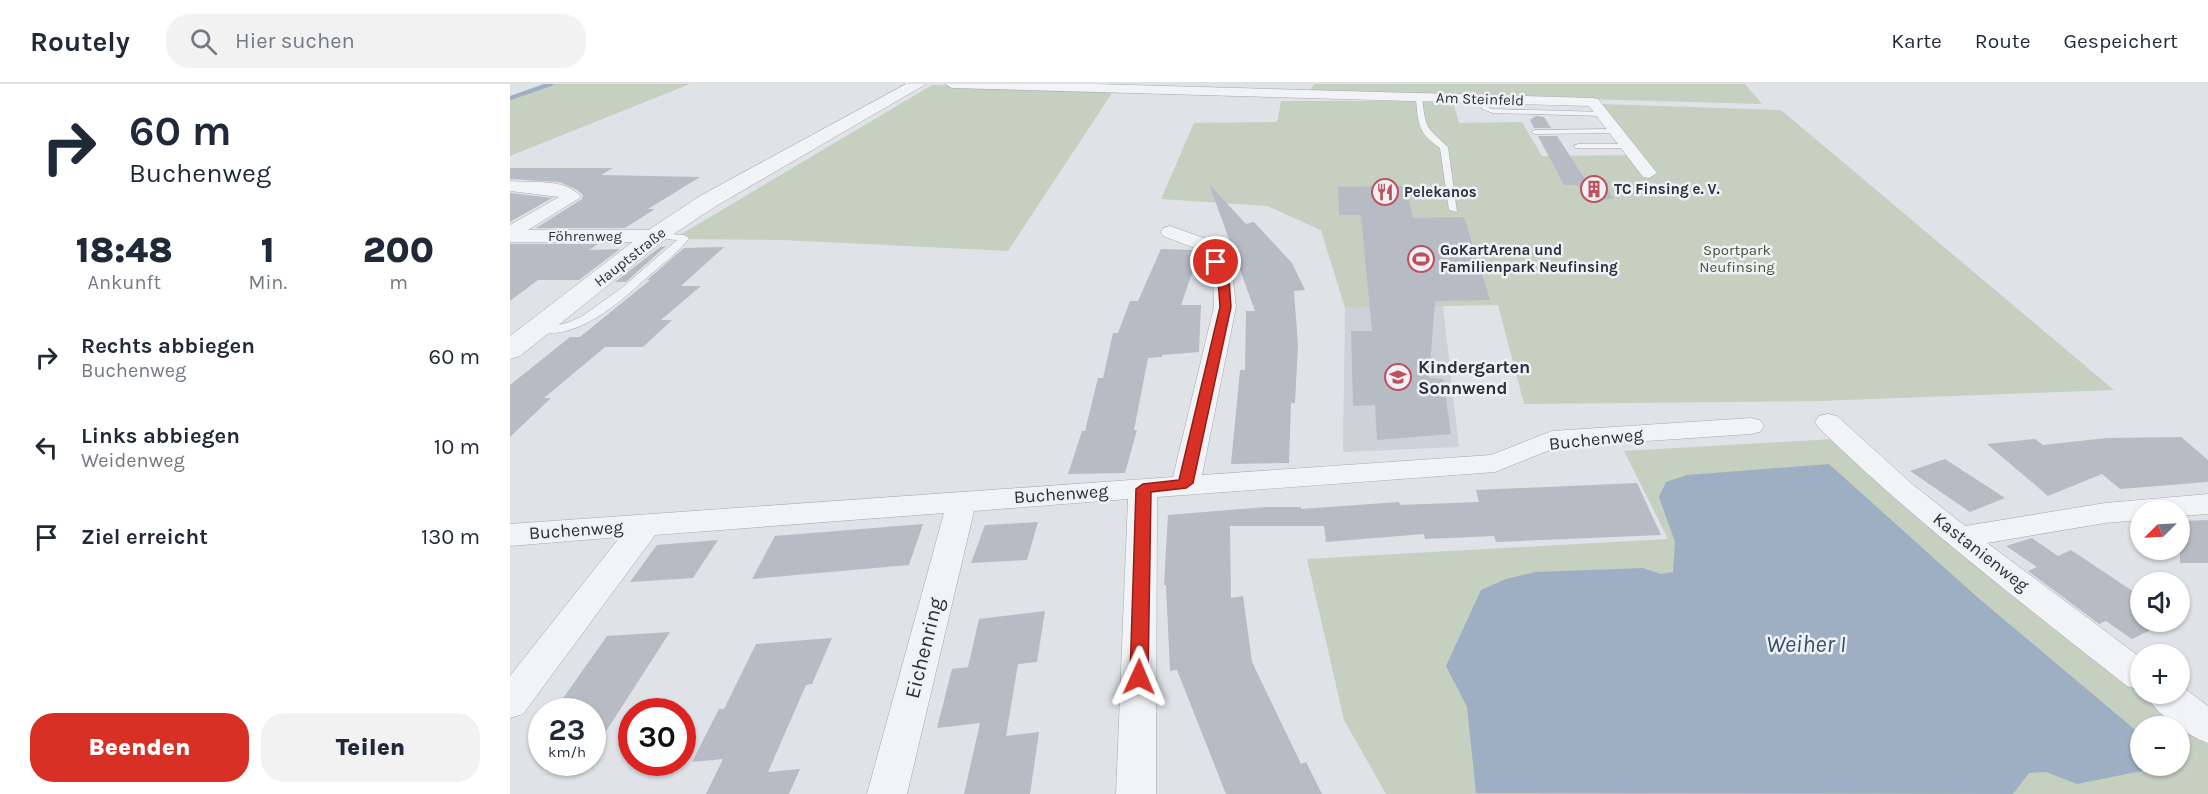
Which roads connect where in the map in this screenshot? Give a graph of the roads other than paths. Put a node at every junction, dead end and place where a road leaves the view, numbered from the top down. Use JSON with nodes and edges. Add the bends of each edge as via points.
{"nodes":[{"id":1,"x":918,"y":84,"type":"edge"},
{"id":2,"x":952,"y":84,"type":"edge"},
{"id":3,"x":1419,"y":98,"type":"junction"},
{"id":4,"x":1617,"y":131,"type":"junction"},
{"id":5,"x":1535,"y":132,"type":"dead end"},
{"id":6,"x":1578,"y":146,"type":"dead end"},
{"id":7,"x":1629,"y":146,"type":"junction"},
{"id":8,"x":1649,"y":173,"type":"dead end"},
{"id":9,"x":510,"y":186,"type":"edge"},
{"id":10,"x":1454,"y":210,"type":"dead end"},
{"id":11,"x":1170,"y":232,"type":"dead end"},
{"id":12,"x":511,"y":236,"type":"edge"},
{"id":13,"x":655,"y":236,"type":"junction"},
{"id":14,"x":510,"y":350,"type":"edge"},
{"id":15,"x":1828,"y":422,"type":"dead end"},
{"id":16,"x":1751,"y":426,"type":"dead end"},
{"id":17,"x":1186,"y":483,"type":"junction"},
{"id":18,"x":1143,"y":489,"type":"junction"},
{"id":19,"x":962,"y":501,"type":"junction"},
{"id":20,"x":2208,"y":504,"type":"edge"},
{"id":21,"x":2190,"y":506,"type":"edge"},
{"id":22,"x":2130,"y":511,"type":"edge"},
{"id":23,"x":646,"y":525,"type":"junction"},
{"id":24,"x":510,"y":535,"type":"edge"},
{"id":25,"x":1959,"y":537,"type":"junction"},
{"id":26,"x":2130,"y":667,"type":"edge"},
{"id":27,"x":510,"y":703,"type":"edge"},
{"id":28,"x":2178,"y":704,"type":"edge"},
{"id":29,"x":2208,"y":727,"type":"edge"},
{"id":30,"x":887,"y":794,"type":"edge"},
{"id":31,"x":1136,"y":794,"type":"edge"}],
"edges":[{"from":1,"to":13,"type":"street","name":"Hauptstraße","via":[[756,173]]},
{"from":2,"to":3,"type":"street","name":"Am Steinfeld"},
{"from":3,"to":4,"type":"street","name":"Am Steinfeld","via":[[1593,102]]},
{"from":3,"to":10,"type":"lane","via":[[1422,129],[1444,147]]},
{"from":4,"to":5,"type":"lane"},
{"from":4,"to":7,"type":"street","name":"Am Steinfeld"},
{"from":6,"to":7,"type":"lane"},
{"from":7,"to":8,"type":"street","name":"Am Steinfeld"},
{"from":9,"to":12,"type":"street","via":[[560,190],[572,197]]},
{"from":11,"to":17,"type":"street","via":[[1208,246],[1223,279],[1225,307]]},
{"from":12,"to":13,"type":"street","name":"Föhrenweg"},
{"from":13,"to":14,"type":"street","name":"Hauptstraße"},
{"from":15,"to":25,"type":"street","name":"Kastanienweg"},
{"from":16,"to":17,"type":"street","name":"Buchenweg","via":[[1552,439],[1495,463]]},
{"from":17,"to":18,"type":"street","name":"Buchenweg"},
{"from":18,"to":19,"type":"street","name":"Buchenweg"},
{"from":18,"to":31,"type":"street"},
{"from":19,"to":23,"type":"street","name":"Buchenweg"},
{"from":19,"to":30,"type":"street","name":"Eichenring"},
{"from":20,"to":21,"type":"street"},
{"from":22,"to":25,"type":"street"},
{"from":23,"to":24,"type":"street","name":"Buchenweg"},
{"from":23,"to":27,"type":"street"},
{"from":25,"to":26,"type":"street","name":"Kastanienweg"},
{"from":28,"to":29,"type":"street"}]}
